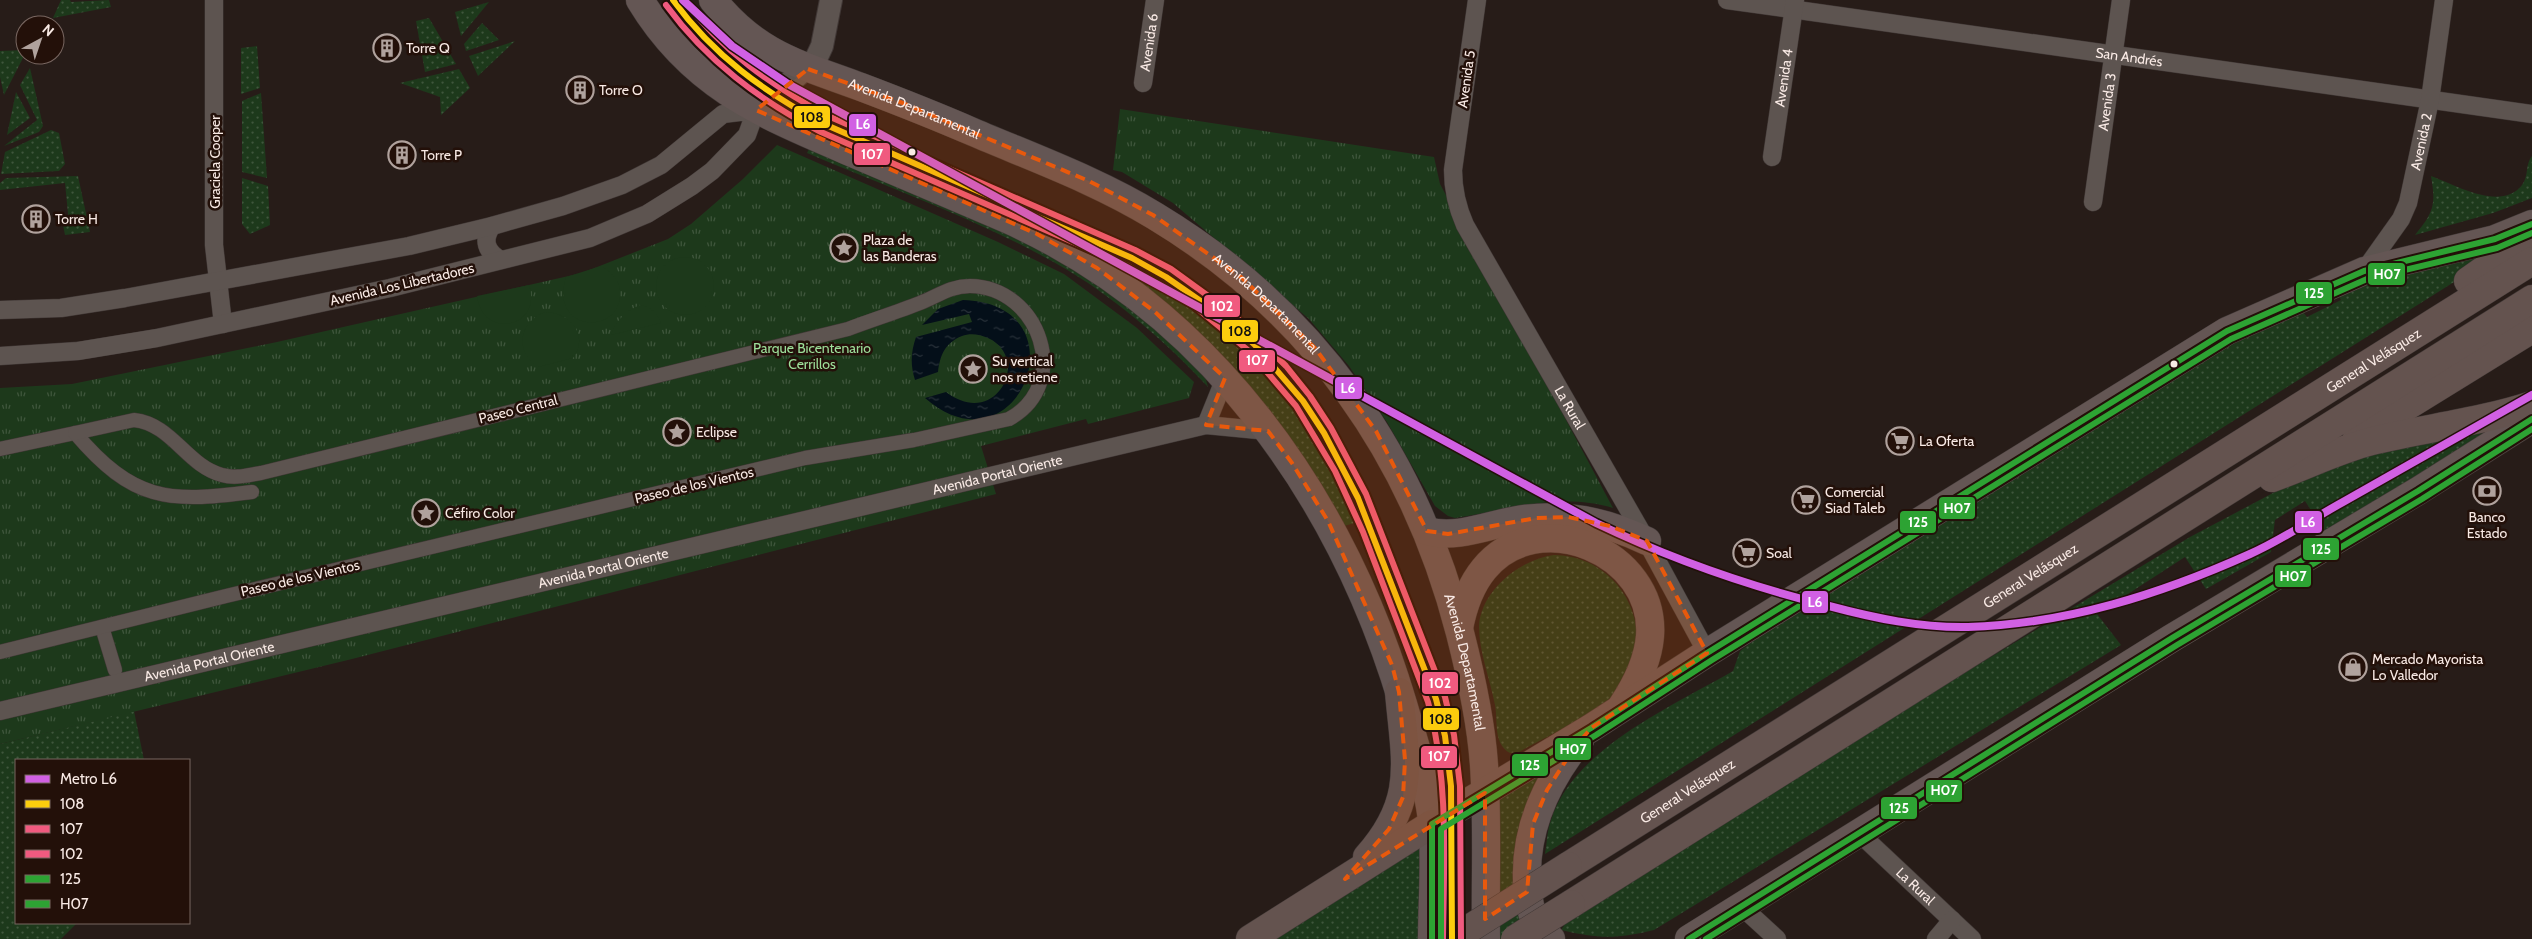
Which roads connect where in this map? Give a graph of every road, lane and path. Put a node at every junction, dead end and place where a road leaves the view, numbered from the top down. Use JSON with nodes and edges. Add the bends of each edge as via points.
{"nodes":[{"id":1,"x":214,"y":0,"type":"edge"},
{"id":2,"x":640,"y":0,"type":"edge"},
{"id":3,"x":713,"y":0,"type":"edge"},
{"id":4,"x":831,"y":0,"type":"edge"},
{"id":5,"x":1154,"y":0,"type":"edge"},
{"id":6,"x":1477,"y":0,"type":"edge"},
{"id":7,"x":1727,"y":0,"type":"edge"},
{"id":8,"x":2121,"y":0,"type":"edge"},
{"id":9,"x":2444,"y":0,"type":"edge"},
{"id":10,"x":1794,"y":5,"type":"edge"},
{"id":11,"x":2114,"y":55,"type":"junction"},
{"id":12,"x":808,"y":68,"type":"junction"},
{"id":13,"x":1143,"y":83,"type":"dead end"},
{"id":14,"x":2430,"y":100,"type":"junction"},
{"id":15,"x":756,"y":110,"type":"junction"},
{"id":16,"x":2532,"y":114,"type":"edge"},
{"id":17,"x":1455,"y":157,"type":"joint"},
{"id":18,"x":1772,"y":157,"type":"dead end"},
{"id":19,"x":2093,"y":202,"type":"dead end"},
{"id":20,"x":2532,"y":224,"type":"edge"},
{"id":21,"x":492,"y":226,"type":"junction"},
{"id":22,"x":2532,"y":236,"type":"edge"},
{"id":23,"x":501,"y":260,"type":"junction"},
{"id":24,"x":2532,"y":261,"type":"edge"},
{"id":25,"x":2364,"y":272,"type":"junction"},
{"id":26,"x":218,"y":282,"type":"junction"},
{"id":27,"x":2532,"y":299,"type":"edge"},
{"id":28,"x":0,"y":310,"type":"edge"},
{"id":29,"x":223,"y":324,"type":"junction"},
{"id":30,"x":2532,"y":329,"type":"edge"},
{"id":31,"x":776,"y":346,"type":"joint"},
{"id":32,"x":0,"y":356,"type":"edge"},
{"id":33,"x":1225,"y":378,"type":"junction"},
{"id":34,"x":2532,"y":405,"type":"edge"},
{"id":35,"x":2289,"y":414,"type":"junction"},
{"id":36,"x":2532,"y":419,"type":"edge"},
{"id":37,"x":1206,"y":425,"type":"junction"},
{"id":38,"x":1268,"y":431,"type":"junction"},
{"id":39,"x":75,"y":434,"type":"junction"},
{"id":40,"x":0,"y":449,"type":"edge"},
{"id":41,"x":2332,"y":452,"type":"junction"},
{"id":42,"x":252,"y":492,"type":"dead end"},
{"id":43,"x":2214,"y":498,"type":"junction"},
{"id":44,"x":1427,"y":531,"type":"junction"},
{"id":45,"x":1647,"y":541,"type":"junction"},
{"id":46,"x":102,"y":627,"type":"junction"},
{"id":47,"x":1459,"y":628,"type":"junction"},
{"id":48,"x":0,"y":652,"type":"edge"},
{"id":49,"x":1707,"y":653,"type":"junction"},
{"id":50,"x":115,"y":670,"type":"dead end"},
{"id":51,"x":1399,"y":692,"type":"junction"},
{"id":52,"x":1619,"y":710,"type":"junction"},
{"id":53,"x":0,"y":711,"type":"edge"},
{"id":54,"x":1591,"y":728,"type":"junction"},
{"id":55,"x":1485,"y":793,"type":"junction"},
{"id":56,"x":1432,"y":824,"type":"junction"},
{"id":57,"x":1858,"y":832,"type":"junction"},
{"id":58,"x":1346,"y":878,"type":"junction"},
{"id":59,"x":1741,"y":906,"type":"junction"},
{"id":60,"x":1952,"y":920,"type":"junction"},
{"id":61,"x":1250,"y":939,"type":"edge"},
{"id":62,"x":1432,"y":939,"type":"edge"},
{"id":63,"x":1453,"y":939,"type":"edge"},
{"id":64,"x":1486,"y":939,"type":"edge"},
{"id":65,"x":1515,"y":939,"type":"edge"},
{"id":66,"x":1551,"y":939,"type":"edge"},
{"id":67,"x":1689,"y":939,"type":"edge"},
{"id":68,"x":1777,"y":939,"type":"edge"},
{"id":69,"x":1936,"y":939,"type":"edge"},
{"id":70,"x":1972,"y":939,"type":"edge"}],
"edges":[{"from":1,"to":26,"type":"street","name":"Graciela Cooper","via":[[214,245]]},
{"from":2,"to":15,"type":"main road","via":[[660,31],[691,65]]},
{"from":3,"to":12,"type":"main road","name":"Avenida Departamental","via":[[755,40],[782,58]]},
{"from":4,"to":12,"type":"street","via":[[819,55]]},
{"from":5,"to":13,"type":"street","name":"Avenida 6"},
{"from":6,"to":17,"type":"street","name":"Avenida 5"},
{"from":7,"to":10,"type":"street","name":"San Andrés"},
{"from":8,"to":11,"type":"street","name":"Avenida 3"},
{"from":9,"to":14,"type":"street","name":"Avenida 2"},
{"from":10,"to":11,"type":"street","name":"San Andrés"},
{"from":10,"to":18,"type":"street","name":"Avenida 4"},
{"from":11,"to":14,"type":"street","name":"San Andrés"},
{"from":11,"to":19,"type":"street","name":"Avenida 3"},
{"from":12,"to":15,"type":"street"},
{"from":12,"to":44,"type":"main road","name":"Avenida Departamental","via":[[903,103],[1089,181],[1153,214],[1211,253],[1270,303],[1333,368],[1376,431],[1412,496]]},
{"from":14,"to":16,"type":"street","name":"San Andrés"},
{"from":14,"to":25,"type":"street","name":"Avenida 2","via":[[2408,203],[2397,226]]},
{"from":15,"to":21,"type":"street","via":[[723,114],[661,165],[622,184],[563,206]]},
{"from":15,"to":23,"type":"street","name":"Avenida Los Libertadores","via":[[747,135],[712,171],[671,200],[619,228]]},
{"from":15,"to":33,"type":"main road","via":[[1008,220],[1066,249],[1156,312]]},
{"from":17,"to":45,"type":"street","name":"La Rural","via":[[1455,198],[1465,225]]},
{"from":20,"to":25,"type":"main road","via":[[2496,239]]},
{"from":21,"to":23,"type":"street","via":[[487,233],[487,248],[492,256]]},
{"from":21,"to":26,"type":"street","via":[[409,246]]},
{"from":22,"to":35,"type":"highway"},
{"from":23,"to":29,"type":"street","name":"Avenida Los Libertadores"},
{"from":24,"to":35,"type":"highway","name":"General Velásquez"},
{"from":25,"to":49,"type":"main road","via":[[2227,332]]},
{"from":26,"to":28,"type":"street","via":[[60,308]]},
{"from":26,"to":29,"type":"street","name":"Graciela Cooper"},
{"from":27,"to":43,"type":"highway"},
{"from":29,"to":32,"type":"street","name":"Avenida Los Libertadores","via":[[78,351]]},
{"from":30,"to":41,"type":"highway"},
{"from":31,"to":39,"type":"street","name":"Paseo Central","via":[[234,477],[215,473],[158,427],[143,421],[134,420]]},
{"from":31,"to":46,"type":"street","name":"Paseo de los Vientos","via":[[848,329],[923,302],[940,292],[970,286],[1001,293],[1027,314],[1042,348],[1043,366],[1031,402],[1023,412],[1009,419],[914,440],[805,458]]},
{"from":33,"to":37,"type":"street"},
{"from":33,"to":38,"type":"main road"},
{"from":34,"to":41,"type":"highway","via":[[2502,415]]},
{"from":35,"to":63,"type":"highway","name":"General Velásquez","bridge":true},
{"from":36,"to":57,"type":"main road"},
{"from":37,"to":38,"type":"street","name":"Avenida Portal Oriente"},
{"from":37,"to":53,"type":"street","name":"Avenida Portal Oriente"},
{"from":38,"to":51,"type":"main road","via":[[1328,521],[1372,615],[1392,664]]},
{"from":39,"to":40,"type":"street"},
{"from":39,"to":42,"type":"street","via":[[95,457],[149,492],[198,499]]},
{"from":41,"to":43,"type":"highway"},
{"from":43,"to":65,"type":"highway","bridge":true},
{"from":44,"to":45,"type":"main road","via":[[1448,534],[1536,518],[1568,517],[1610,526]]},
{"from":44,"to":47,"type":"main road","name":"Avenida Departamental"},
{"from":45,"to":49,"type":"street","name":"La Rural"},
{"from":46,"to":48,"type":"street","name":"Paseo de los Vientos"},
{"from":46,"to":50,"type":"street"},
{"from":47,"to":52,"type":"main road","via":[[1469,594],[1479,576],[1489,563],[1508,550],[1535,540],[1552,538],[1600,549],[1622,566],[1637,584],[1650,623],[1643,667]]},
{"from":47,"to":55,"type":"main road","name":"Avenida Departamental","via":[[1476,700]]},
{"from":49,"to":52,"type":"main road"},
{"from":51,"to":56,"type":"main road","via":[[1426,787]]},
{"from":51,"to":58,"type":"highway","via":[[1405,760],[1403,797],[1383,837]]},
{"from":52,"to":54,"type":"main road"},
{"from":54,"to":55,"type":"main road"},
{"from":54,"to":66,"type":"main road","via":[[1554,777],[1539,808],[1530,838],[1528,897],[1534,920]]},
{"from":55,"to":56,"type":"main road"},
{"from":55,"to":64,"type":"main road","name":"Avenida Departamental"},
{"from":56,"to":58,"type":"highway"},
{"from":56,"to":62,"type":"main road"},
{"from":57,"to":59,"type":"main road"},
{"from":57,"to":60,"type":"street","name":"La Rural"},
{"from":58,"to":61,"type":"highway"},
{"from":59,"to":67,"type":"main road"},
{"from":59,"to":68,"type":"street"},
{"from":60,"to":69,"type":"street"},
{"from":60,"to":70,"type":"street","name":"La Rural"}]}
